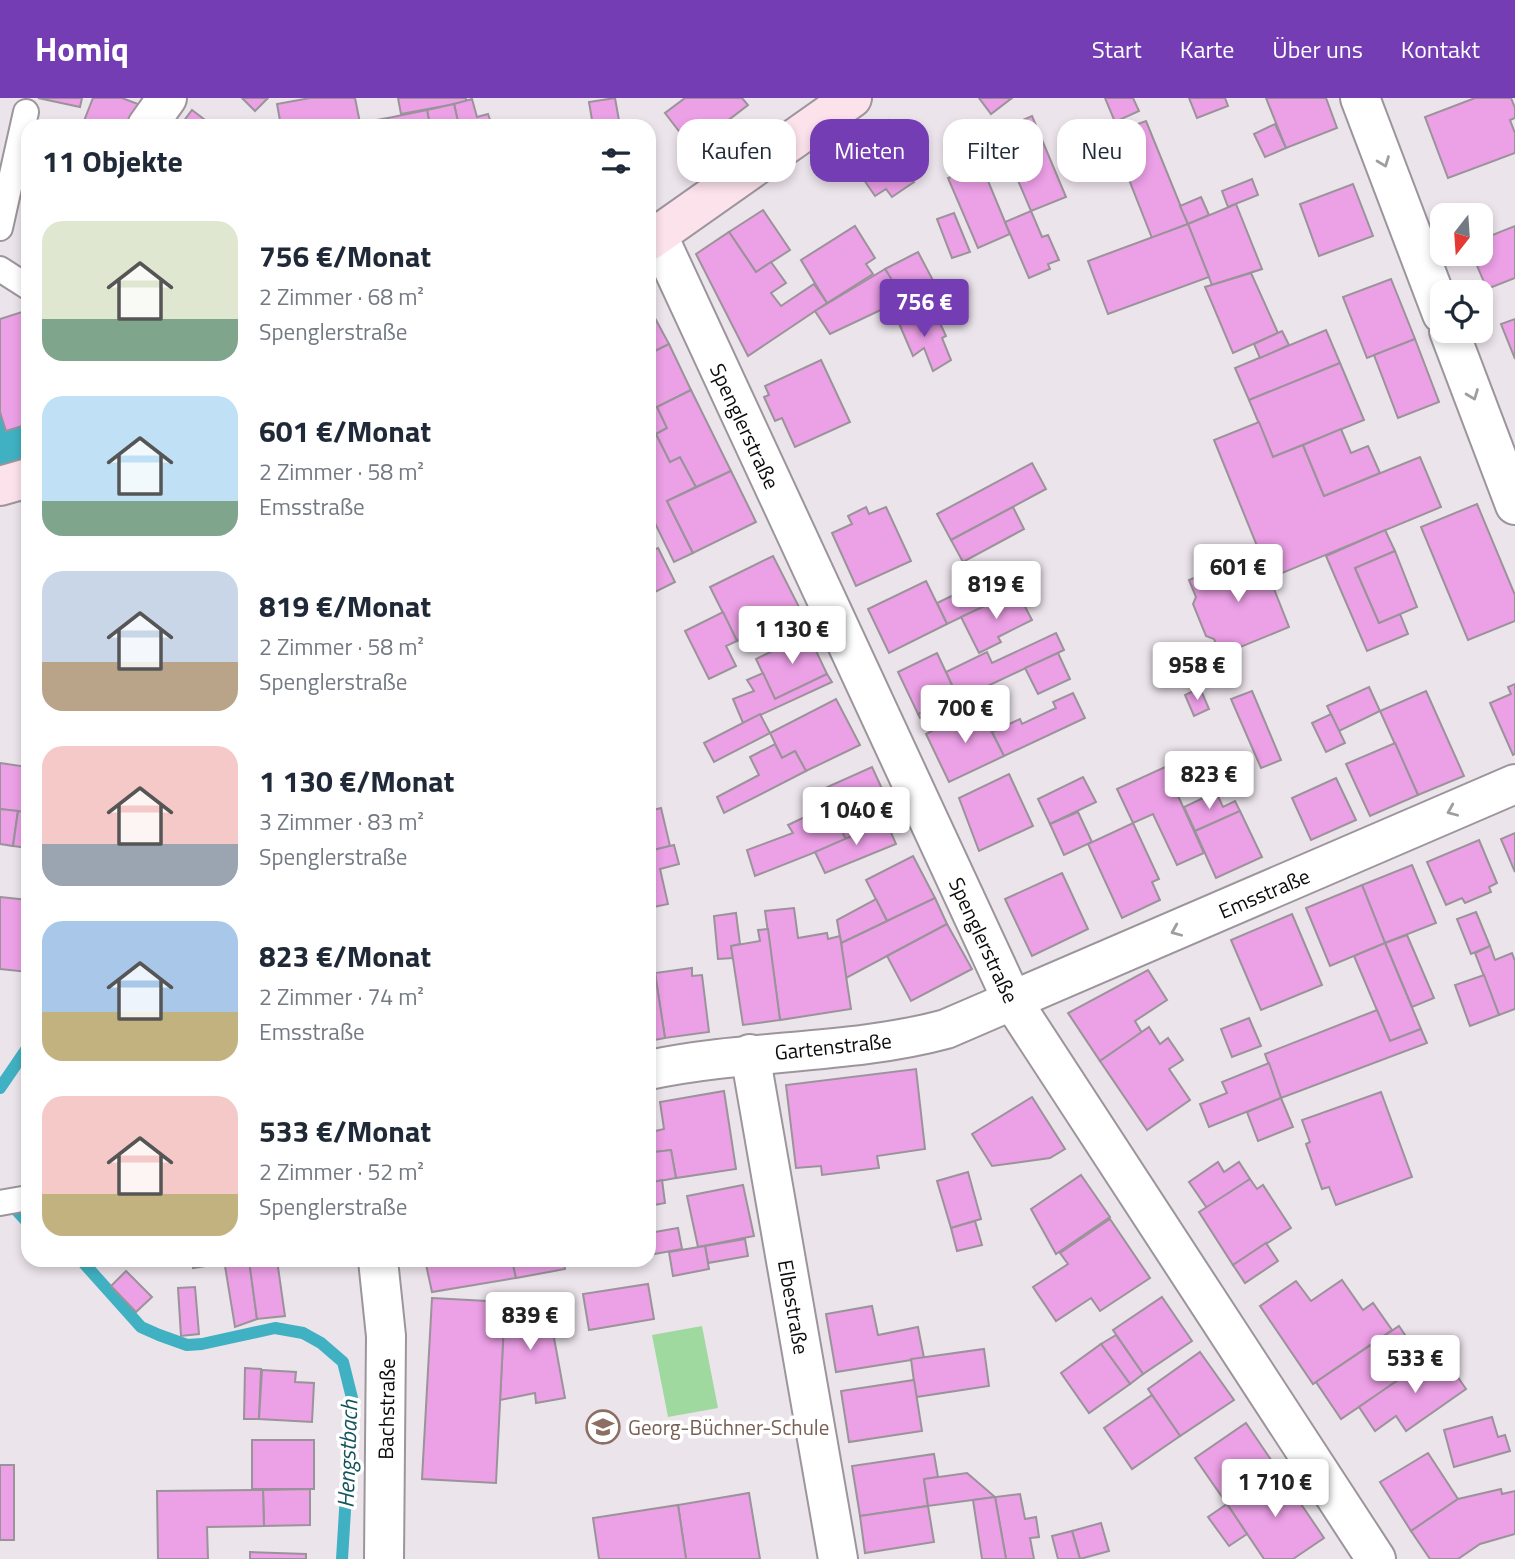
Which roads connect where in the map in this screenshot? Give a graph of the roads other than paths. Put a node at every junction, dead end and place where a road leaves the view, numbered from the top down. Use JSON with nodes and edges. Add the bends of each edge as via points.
{"nodes":[{"id":1,"x":167,"y":98,"type":"edge"},
{"id":2,"x":852,"y":98,"type":"edge"},
{"id":3,"x":1360,"y":98,"type":"edge"},
{"id":4,"x":26,"y":112,"type":"dead end"},
{"id":5,"x":24,"y":119,"type":"edge"},
{"id":6,"x":152,"y":119,"type":"edge"},
{"id":7,"x":21,"y":134,"type":"edge"},
{"id":8,"x":0,"y":228,"type":"edge"},
{"id":9,"x":656,"y":237,"type":"edge"},
{"id":10,"x":656,"y":245,"type":"edge"},
{"id":11,"x":0,"y":269,"type":"edge"},
{"id":12,"x":21,"y":282,"type":"edge"},
{"id":13,"x":1430,"y":282,"type":"edge"},
{"id":14,"x":1453,"y":343,"type":"edge"},
{"id":15,"x":21,"y":480,"type":"edge"},
{"id":16,"x":0,"y":486,"type":"edge"},
{"id":17,"x":1515,"y":505,"type":"edge"},
{"id":18,"x":1515,"y":784,"type":"edge"},
{"id":19,"x":1013,"y":1002,"type":"junction"},
{"id":20,"x":750,"y":1054,"type":"junction"},
{"id":21,"x":656,"y":1069,"type":"edge"},
{"id":22,"x":21,"y":1199,"type":"edge"},
{"id":23,"x":0,"y":1203,"type":"edge"},
{"id":24,"x":379,"y":1267,"type":"edge"},
{"id":25,"x":384,"y":1559,"type":"edge"},
{"id":26,"x":838,"y":1559,"type":"edge"},
{"id":27,"x":1376,"y":1559,"type":"edge"}],
"edges":[{"from":1,"to":6,"type":"street"},
{"from":2,"to":9,"type":"street"},
{"from":3,"to":13,"type":"street","one_way":true},
{"from":4,"to":5,"type":"lane"},
{"from":7,"to":8,"type":"lane"},
{"from":10,"to":19,"type":"street","name":"Spenglerstraße"},
{"from":11,"to":12,"type":"lane"},
{"from":14,"to":17,"type":"street","one_way":true},
{"from":15,"to":16,"type":"street"},
{"from":18,"to":19,"type":"street","name":"Emsstraße","one_way":true},
{"from":19,"to":20,"type":"street","name":"Gartenstraße","via":[[917,1037]]},
{"from":19,"to":27,"type":"street","name":"Spenglerstraße"},
{"from":20,"to":21,"type":"street","name":"Gartenstraße"},
{"from":20,"to":26,"type":"street","name":"Elbestraße"},
{"from":22,"to":23,"type":"lane"},
{"from":24,"to":25,"type":"street","name":"Bachstraße","via":[[387,1336]]}]}
